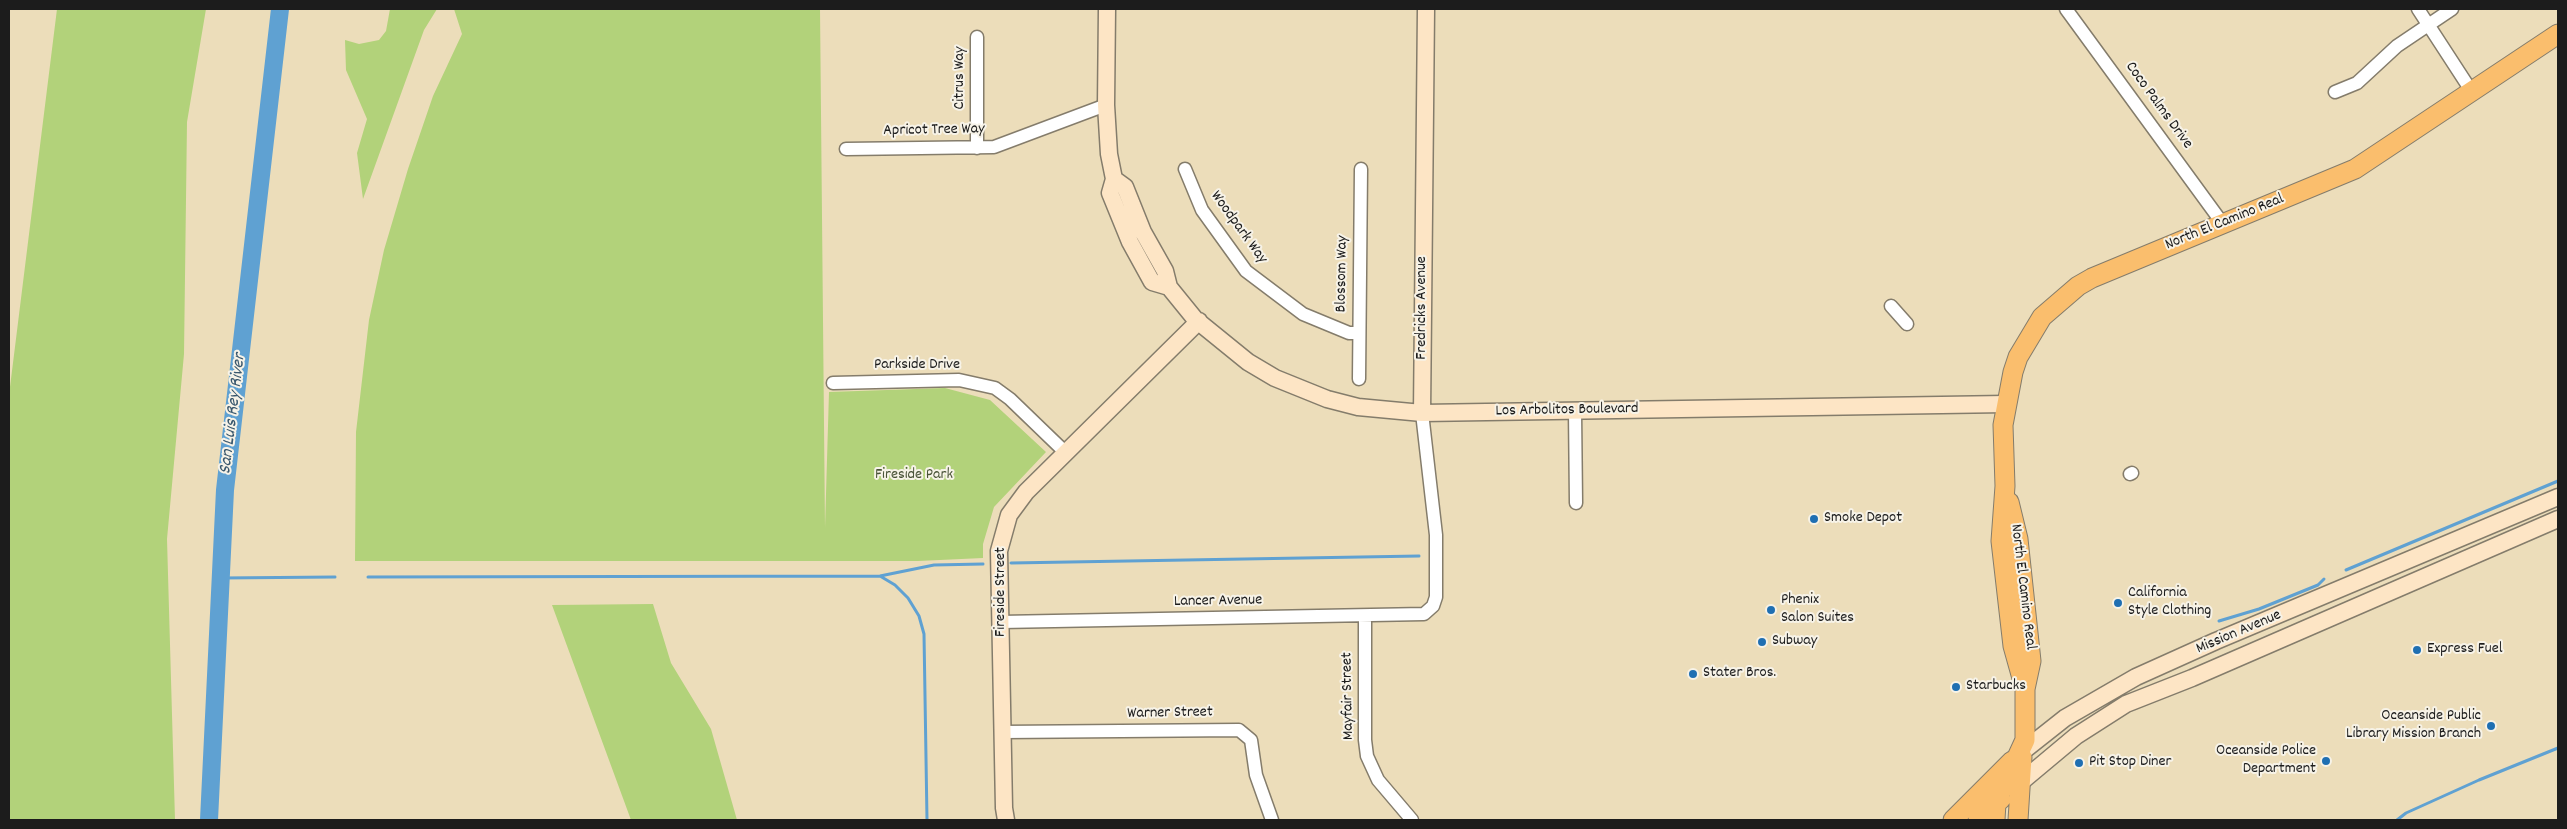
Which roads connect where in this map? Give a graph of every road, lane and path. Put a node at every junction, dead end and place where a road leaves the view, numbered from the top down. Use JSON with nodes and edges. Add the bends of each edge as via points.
{"nodes":[{"id":1,"x":1107,"y":9,"type":"edge"},
{"id":2,"x":1426,"y":9,"type":"edge"},
{"id":3,"x":2066,"y":9,"type":"edge"},
{"id":4,"x":2418,"y":9,"type":"edge"},
{"id":5,"x":2452,"y":9,"type":"edge"},
{"id":6,"x":2428,"y":24,"type":"junction"},
{"id":7,"x":2558,"y":34,"type":"edge"},
{"id":8,"x":976,"y":37,"type":"dead end"},
{"id":9,"x":2335,"y":92,"type":"dead end"},
{"id":10,"x":2472,"y":92,"type":"junction"},
{"id":11,"x":1106,"y":106,"type":"junction"},
{"id":12,"x":846,"y":148,"type":"dead end"},
{"id":13,"x":977,"y":148,"type":"junction"},
{"id":14,"x":1185,"y":169,"type":"dead end"},
{"id":15,"x":1361,"y":169,"type":"dead end"},
{"id":16,"x":2223,"y":224,"type":"junction"},
{"id":17,"x":1891,"y":306,"type":"dead end"},
{"id":18,"x":1198,"y":321,"type":"junction"},
{"id":19,"x":1907,"y":324,"type":"dead end"},
{"id":20,"x":1358,"y":333,"type":"junction"},
{"id":21,"x":1359,"y":379,"type":"dead end"},
{"id":22,"x":833,"y":384,"type":"dead end"},
{"id":23,"x":2006,"y":404,"type":"junction"},
{"id":24,"x":1575,"y":411,"type":"junction"},
{"id":25,"x":1422,"y":413,"type":"junction"},
{"id":26,"x":1066,"y":453,"type":"junction"},
{"id":27,"x":2005,"y":486,"type":"junction"},
{"id":28,"x":2558,"y":497,"type":"edge"},
{"id":29,"x":1576,"y":503,"type":"dead end"},
{"id":30,"x":2558,"y":519,"type":"edge"},
{"id":31,"x":2015,"y":583,"type":"junction"},
{"id":32,"x":1433,"y":606,"type":"joint"},
{"id":33,"x":1365,"y":616,"type":"junction"},
{"id":34,"x":1001,"y":622,"type":"junction"},
{"id":35,"x":2025,"y":688,"type":"junction"},
{"id":36,"x":1003,"y":732,"type":"junction"},
{"id":37,"x":2022,"y":752,"type":"junction"},
{"id":38,"x":2022,"y":782,"type":"junction"},
{"id":39,"x":1996,"y":812,"type":"edge"},
{"id":40,"x":1006,"y":820,"type":"edge"},
{"id":41,"x":1272,"y":820,"type":"edge"},
{"id":42,"x":1412,"y":820,"type":"edge"},
{"id":43,"x":1953,"y":820,"type":"edge"},
{"id":44,"x":1978,"y":820,"type":"edge"},
{"id":45,"x":2018,"y":820,"type":"edge"}],
"edges":[{"from":1,"to":11,"type":"street","name":"Los Arbolitos Boulevard"},
{"from":2,"to":25,"type":"street","name":"Fredricks Avenue"},
{"from":3,"to":16,"type":"street","name":"Coco Palms Drive"},
{"from":4,"to":6,"type":"street"},
{"from":5,"to":6,"type":"street"},
{"from":6,"to":9,"type":"street","via":[[2397,46],[2357,83]]},
{"from":6,"to":10,"type":"street"},
{"from":7,"to":10,"type":"main road","name":"North El Camino Real"},
{"from":8,"to":13,"type":"street","name":"Citrus Way"},
{"from":10,"to":16,"type":"main road","name":"North El Camino Real","via":[[2355,169]]},
{"from":11,"to":13,"type":"street","name":"Apricot Tree Way","via":[[999,145]]},
{"from":11,"to":18,"type":"street","name":"Los Arbolitos Boulevard","via":[[1114,179],[1124,187],[1165,272],[1168,288]]},
{"from":12,"to":13,"type":"street","name":"Apricot Tree Way"},
{"from":14,"to":20,"type":"street","name":"Woodpark Way","via":[[1202,210],[1246,272],[1303,314],[1349,333]]},
{"from":15,"to":20,"type":"street","name":"Blossom Way"},
{"from":16,"to":23,"type":"main road","name":"North El Camino Real","via":[[2078,286],[2042,318],[2018,357]]},
{"from":17,"to":19,"type":"street"},
{"from":18,"to":25,"type":"street","name":"Los Arbolitos Boulevard","via":[[1248,362],[1275,378],[1327,399],[1358,407]]},
{"from":18,"to":26,"type":"street","name":"Fireside Street"},
{"from":20,"to":21,"type":"street","name":"Blossom Way"},
{"from":22,"to":26,"type":"street","name":"Parkside Drive","via":[[959,380],[995,388]]},
{"from":23,"to":24,"type":"street","name":"Los Arbolitos Boulevard"},
{"from":23,"to":27,"type":"main road","name":"North El Camino Real","via":[[2002,425]]},
{"from":24,"to":25,"type":"street","name":"Los Arbolitos Boulevard"},
{"from":24,"to":29,"type":"street"},
{"from":25,"to":32,"type":"street","name":"Fredricks Avenue","via":[[1436,535],[1436,597]]},
{"from":26,"to":34,"type":"street","name":"Fireside Street","via":[[1026,492],[1009,515],[999,551]]},
{"from":27,"to":31,"type":"main road","name":"North El Camino Real","via":[[2018,539]]},
{"from":27,"to":31,"type":"main road","name":"North El Camino Real","via":[[2001,541]]},
{"from":28,"to":37,"type":"street","name":"Mission Avenue","via":[[2136,677],[2065,718]]},
{"from":30,"to":38,"type":"street","name":"Mission Avenue","via":[[2126,704],[2076,736]]},
{"from":31,"to":35,"type":"main road","name":"North El Camino Real","via":[[2012,646]]},
{"from":31,"to":35,"type":"main road","name":"North El Camino Real","via":[[2012,586],[2022,637],[2030,651],[2031,661]]},
{"from":32,"to":33,"type":"street","name":"Lancer Avenue","via":[[1424,614]]},
{"from":33,"to":34,"type":"street","name":"Lancer Avenue"},
{"from":33,"to":42,"type":"street","name":"Mayfair Street","via":[[1367,756],[1378,780]]},
{"from":34,"to":36,"type":"street","name":"Fireside Street"},
{"from":35,"to":37,"type":"main road","name":"North El Camino Real","via":[[2026,728]]},
{"from":36,"to":40,"type":"street","name":"Fireside Street"},
{"from":36,"to":41,"type":"street","name":"Warner Street","via":[[1239,730],[1251,740],[1256,775]]},
{"from":37,"to":38,"type":"main road"},
{"from":37,"to":39,"type":"main road"},
{"from":37,"to":43,"type":"main road","name":"Mission Avenue"},
{"from":38,"to":39,"type":"main road","name":"Mission Avenue"},
{"from":38,"to":45,"type":"main road"},
{"from":39,"to":44,"type":"main road","name":"Mission Avenue"}]}
